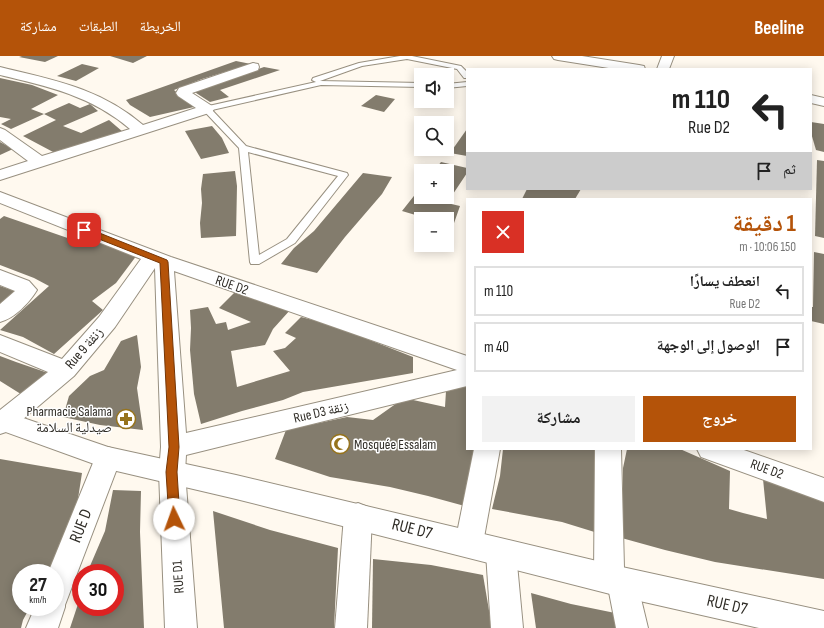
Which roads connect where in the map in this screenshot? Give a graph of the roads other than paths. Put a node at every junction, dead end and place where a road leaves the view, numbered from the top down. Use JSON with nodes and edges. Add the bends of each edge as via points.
{"nodes":[{"id":1,"x":558,"y":56,"type":"edge"},
{"id":2,"x":668,"y":56,"type":"edge"},
{"id":3,"x":253,"y":67,"type":"dead end"},
{"id":4,"x":633,"y":68,"type":"edge"},
{"id":5,"x":663,"y":68,"type":"edge"},
{"id":6,"x":0,"y":71,"type":"edge"},
{"id":7,"x":466,"y":75,"type":"edge"},
{"id":8,"x":466,"y":84,"type":"edge"},
{"id":9,"x":414,"y":85,"type":"edge"},
{"id":10,"x":454,"y":85,"type":"edge"},
{"id":11,"x":290,"y":89,"type":"junction"},
{"id":12,"x":812,"y":100,"type":"edge"},
{"id":13,"x":824,"y":102,"type":"edge"},
{"id":14,"x":207,"y":109,"type":"junction"},
{"id":15,"x":140,"y":130,"type":"junction"},
{"id":16,"x":0,"y":133,"type":"edge"},
{"id":17,"x":243,"y":148,"type":"junction"},
{"id":18,"x":39,"y":162,"type":"junction"},
{"id":19,"x":0,"y":176,"type":"edge"},
{"id":20,"x":5,"y":205,"type":"edge"},
{"id":21,"x":158,"y":259,"type":"junction"},
{"id":22,"x":0,"y":276,"type":"edge"},
{"id":23,"x":0,"y":315,"type":"edge"},
{"id":24,"x":0,"y":343,"type":"edge"},
{"id":25,"x":466,"y":365,"type":"edge"},
{"id":26,"x":66,"y":370,"type":"junction"},
{"id":27,"x":466,"y":377,"type":"edge"},
{"id":28,"x":1,"y":422,"type":"edge"},
{"id":29,"x":487,"y":450,"type":"edge"},
{"id":30,"x":608,"y":450,"type":"edge"},
{"id":31,"x":713,"y":450,"type":"edge"},
{"id":32,"x":108,"y":458,"type":"junction"},
{"id":33,"x":173,"y":460,"type":"junction"},
{"id":34,"x":824,"y":490,"type":"edge"},
{"id":35,"x":358,"y":516,"type":"junction"},
{"id":36,"x":469,"y":543,"type":"junction"},
{"id":37,"x":501,"y":552,"type":"junction"},
{"id":38,"x":64,"y":571,"type":"edge"},
{"id":39,"x":615,"y":579,"type":"junction"},
{"id":40,"x":47,"y":616,"type":"edge"},
{"id":41,"x":824,"y":626,"type":"edge"},
{"id":42,"x":42,"y":628,"type":"edge"},
{"id":43,"x":181,"y":628,"type":"edge"},
{"id":44,"x":351,"y":628,"type":"edge"},
{"id":45,"x":507,"y":628,"type":"edge"},
{"id":46,"x":632,"y":628,"type":"edge"}],
"edges":[{"from":1,"to":4,"type":"street"},
{"from":2,"to":5,"type":"street"},
{"from":3,"to":14,"type":"street","via":[[184,90],[183,93]]},
{"from":6,"to":15,"type":"street","via":[[88,94],[106,103]]},
{"from":7,"to":11,"type":"lane","via":[[459,67],[407,57],[361,64]]},
{"from":8,"to":10,"type":"lane"},
{"from":9,"to":11,"type":"lane","via":[[321,83]]},
{"from":11,"to":14,"type":"lane"},
{"from":12,"to":13,"type":"street"},
{"from":14,"to":15,"type":"street"},
{"from":14,"to":17,"type":"lane"},
{"from":15,"to":18,"type":"street"},
{"from":16,"to":18,"type":"street"},
{"from":17,"to":17,"type":"lane","via":[[244,156],[256,262],[291,241],[344,175]]},
{"from":18,"to":19,"type":"street"},
{"from":20,"to":21,"type":"street","name":"RUE D2"},
{"from":21,"to":25,"type":"street","name":"RUE D2"},
{"from":21,"to":26,"type":"street","name":"Rue 9 زنقة"},
{"from":21,"to":33,"type":"street","name":"RUE D1"},
{"from":22,"to":23,"type":"street","via":[[27,290]]},
{"from":24,"to":26,"type":"street"},
{"from":26,"to":28,"type":"street","name":"Rue 9 زنقة"},
{"from":27,"to":33,"type":"street","name":"Rue D3 زنقة"},
{"from":28,"to":32,"type":"street","name":"RUE D7"},
{"from":29,"to":36,"type":"street"},
{"from":30,"to":39,"type":"street"},
{"from":31,"to":34,"type":"street","name":"RUE D2"},
{"from":32,"to":33,"type":"street","name":"RUE D7"},
{"from":32,"to":38,"type":"street","name":"RUE D"},
{"from":33,"to":35,"type":"street","name":"RUE D7"},
{"from":33,"to":43,"type":"street","name":"RUE D1"},
{"from":35,"to":36,"type":"street","name":"RUE D7"},
{"from":35,"to":44,"type":"street"},
{"from":36,"to":37,"type":"street","name":"RUE D7"},
{"from":37,"to":39,"type":"street","name":"RUE D7"},
{"from":37,"to":45,"type":"street"},
{"from":39,"to":41,"type":"street","name":"RUE D7"},
{"from":39,"to":46,"type":"street"},
{"from":40,"to":42,"type":"street"}]}
